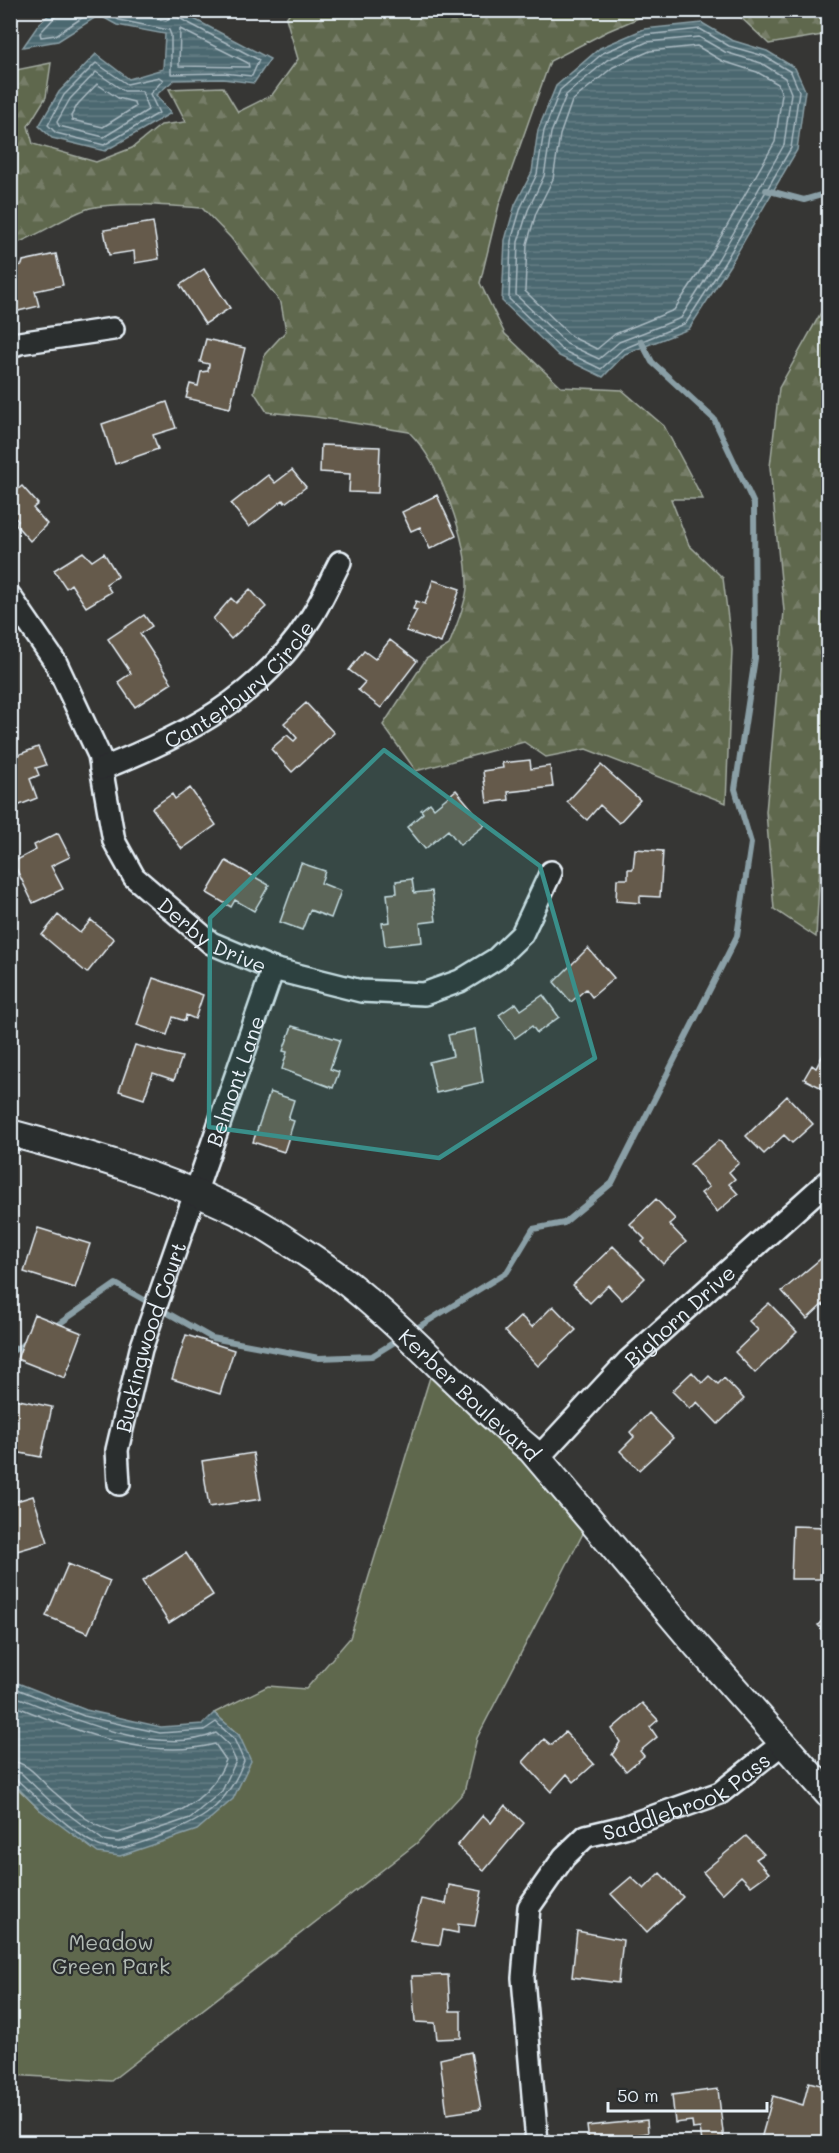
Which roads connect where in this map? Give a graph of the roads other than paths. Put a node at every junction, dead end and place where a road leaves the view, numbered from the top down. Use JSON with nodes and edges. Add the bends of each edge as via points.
{"nodes":[{"id":1,"x":113,"y":329,"type":"dead end"},
{"id":2,"x":10,"y":346,"type":"edge"},
{"id":3,"x":340,"y":562,"type":"dead end"},
{"id":4,"x":10,"y":596,"type":"edge"},
{"id":5,"x":101,"y":769,"type":"junction"},
{"id":6,"x":551,"y":872,"type":"dead end"},
{"id":7,"x":273,"y":969,"type":"junction"},
{"id":8,"x":10,"y":1133,"type":"edge"},
{"id":9,"x":828,"y":1182,"type":"edge"},
{"id":10,"x":196,"y":1193,"type":"junction"},
{"id":11,"x":538,"y":1458,"type":"junction"},
{"id":12,"x":119,"y":1484,"type":"dead end"},
{"id":13,"x":783,"y":1743,"type":"junction"},
{"id":14,"x":828,"y":1794,"type":"edge"},
{"id":15,"x":537,"y":2142,"type":"edge"}],
"edges":[{"from":1,"to":2,"type":"street"},
{"from":3,"to":5,"type":"street","name":"Canterbury Circle","via":[[310,620],[250,688],[210,719],[154,748]]},
{"from":4,"to":5,"type":"street","name":"Derby Drive","via":[[56,663],[99,755]]},
{"from":5,"to":7,"type":"street","name":"Derby Drive","via":[[114,841],[134,877],[211,943]]},
{"from":6,"to":7,"type":"street","name":"Derby Drive","via":[[522,934],[496,959],[460,981],[424,994],[362,991]]},
{"from":7,"to":10,"type":"street","name":"Belmont Lane"},
{"from":8,"to":10,"type":"street","name":"Kerber Boulevard","via":[[91,1155]]},
{"from":9,"to":11,"type":"street","name":"Bighorn Drive","via":[[628,1361]]},
{"from":10,"to":11,"type":"street","name":"Kerber Boulevard","via":[[233,1209],[317,1261],[405,1334]]},
{"from":10,"to":12,"type":"street","name":"Buckingwood Court","via":[[141,1349],[117,1450]]},
{"from":11,"to":13,"type":"street","name":"Kerber Boulevard"},
{"from":13,"to":14,"type":"street","name":"Kerber Boulevard"},
{"from":13,"to":15,"type":"street","name":"Saddlebrook Pass","via":[[720,1794],[586,1836],[564,1857],[529,1907],[523,1977]]}]}
